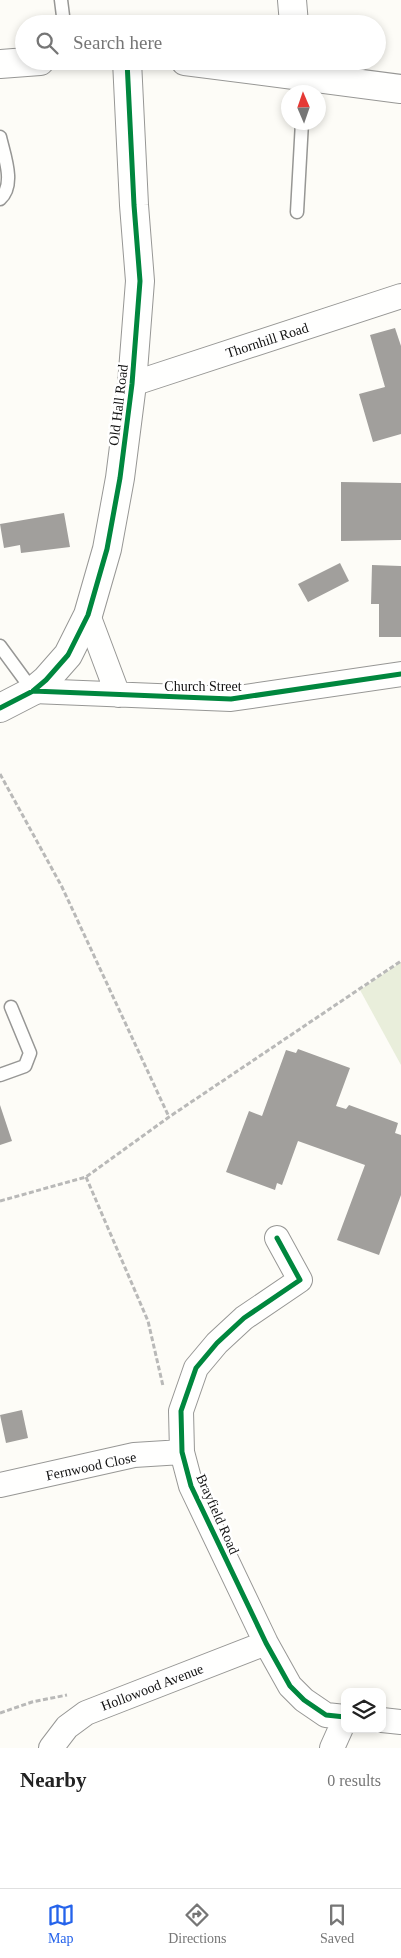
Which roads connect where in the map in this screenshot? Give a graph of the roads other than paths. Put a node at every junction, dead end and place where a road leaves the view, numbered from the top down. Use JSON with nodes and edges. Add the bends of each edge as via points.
{"nodes":[{"id":1,"x":61,"y":0,"type":"edge"},
{"id":2,"x":292,"y":0,"type":"edge"},
{"id":3,"x":63,"y":15,"type":"edge"},
{"id":4,"x":293,"y":15,"type":"edge"},
{"id":5,"x":15,"y":63,"type":"edge"},
{"id":6,"x":0,"y":64,"type":"edge"},
{"id":7,"x":127,"y":70,"type":"edge"},
{"id":8,"x":250,"y":70,"type":"edge"},
{"id":9,"x":301,"y":77,"type":"edge"},
{"id":10,"x":401,"y":89,"type":"edge"},
{"id":11,"x":302,"y":130,"type":"edge"},
{"id":12,"x":0,"y":137,"type":"edge"},
{"id":13,"x":0,"y":199,"type":"edge"},
{"id":14,"x":297,"y":212,"type":"dead end"},
{"id":15,"x":401,"y":296,"type":"edge"},
{"id":16,"x":132,"y":384,"type":"junction"},
{"id":17,"x":88,"y":615,"type":"junction"},
{"id":18,"x":0,"y":646,"type":"edge"},
{"id":19,"x":401,"y":674,"type":"edge"},
{"id":20,"x":33,"y":691,"type":"junction"},
{"id":21,"x":118,"y":695,"type":"junction"},
{"id":22,"x":0,"y":708,"type":"edge"},
{"id":23,"x":11,"y":1007,"type":"dead end"},
{"id":24,"x":0,"y":1075,"type":"edge"},
{"id":25,"x":277,"y":1238,"type":"dead end"},
{"id":26,"x":182,"y":1452,"type":"junction"},
{"id":27,"x":0,"y":1485,"type":"edge"},
{"id":28,"x":266,"y":1643,"type":"junction"},
{"id":29,"x":341,"y":1717,"type":"edge"},
{"id":30,"x":386,"y":1720,"type":"edge"},
{"id":31,"x":401,"y":1722,"type":"edge"},
{"id":32,"x":341,"y":1727,"type":"edge"},
{"id":33,"x":51,"y":1748,"type":"edge"},
{"id":34,"x":332,"y":1748,"type":"edge"}],
"edges":[{"from":1,"to":3,"type":"lane"},
{"from":2,"to":4,"type":"street"},
{"from":5,"to":6,"type":"street"},
{"from":7,"to":16,"type":"street","name":"Old Hall Road","via":[[140,281]]},
{"from":8,"to":9,"type":"street"},
{"from":9,"to":10,"type":"street"},
{"from":11,"to":14,"type":"lane"},
{"from":12,"to":13,"type":"lane","via":[[8,180],[6,193]]},
{"from":15,"to":16,"type":"street","name":"Thornhill Road"},
{"from":16,"to":17,"type":"street","name":"Old Hall Road","via":[[107,549]]},
{"from":17,"to":20,"type":"street","name":"Old Hall Road","via":[[68,655]]},
{"from":17,"to":21,"type":"street"},
{"from":18,"to":20,"type":"lane"},
{"from":19,"to":21,"type":"street","name":"Church Street","via":[[231,699]]},
{"from":20,"to":21,"type":"street","name":"Church Street"},
{"from":20,"to":22,"type":"street","name":"Old Hall Road"},
{"from":23,"to":24,"type":"lane","via":[[30,1053],[25,1066]]},
{"from":25,"to":26,"type":"street","name":"Brayfield Road","via":[[300,1280],[244,1318],[196,1368],[181,1410]]},
{"from":26,"to":27,"type":"street","name":"Fernwood Close","via":[[134,1455]]},
{"from":26,"to":28,"type":"street","name":"Brayfield Road","via":[[191,1486]]},
{"from":28,"to":29,"type":"street","name":"Brayfield Road","via":[[290,1686],[304,1700],[326,1715]]},
{"from":28,"to":33,"type":"street","name":"Hollowood Avenue","via":[[86,1713],[67,1727]]},
{"from":30,"to":31,"type":"street"},
{"from":32,"to":34,"type":"street"}]}
